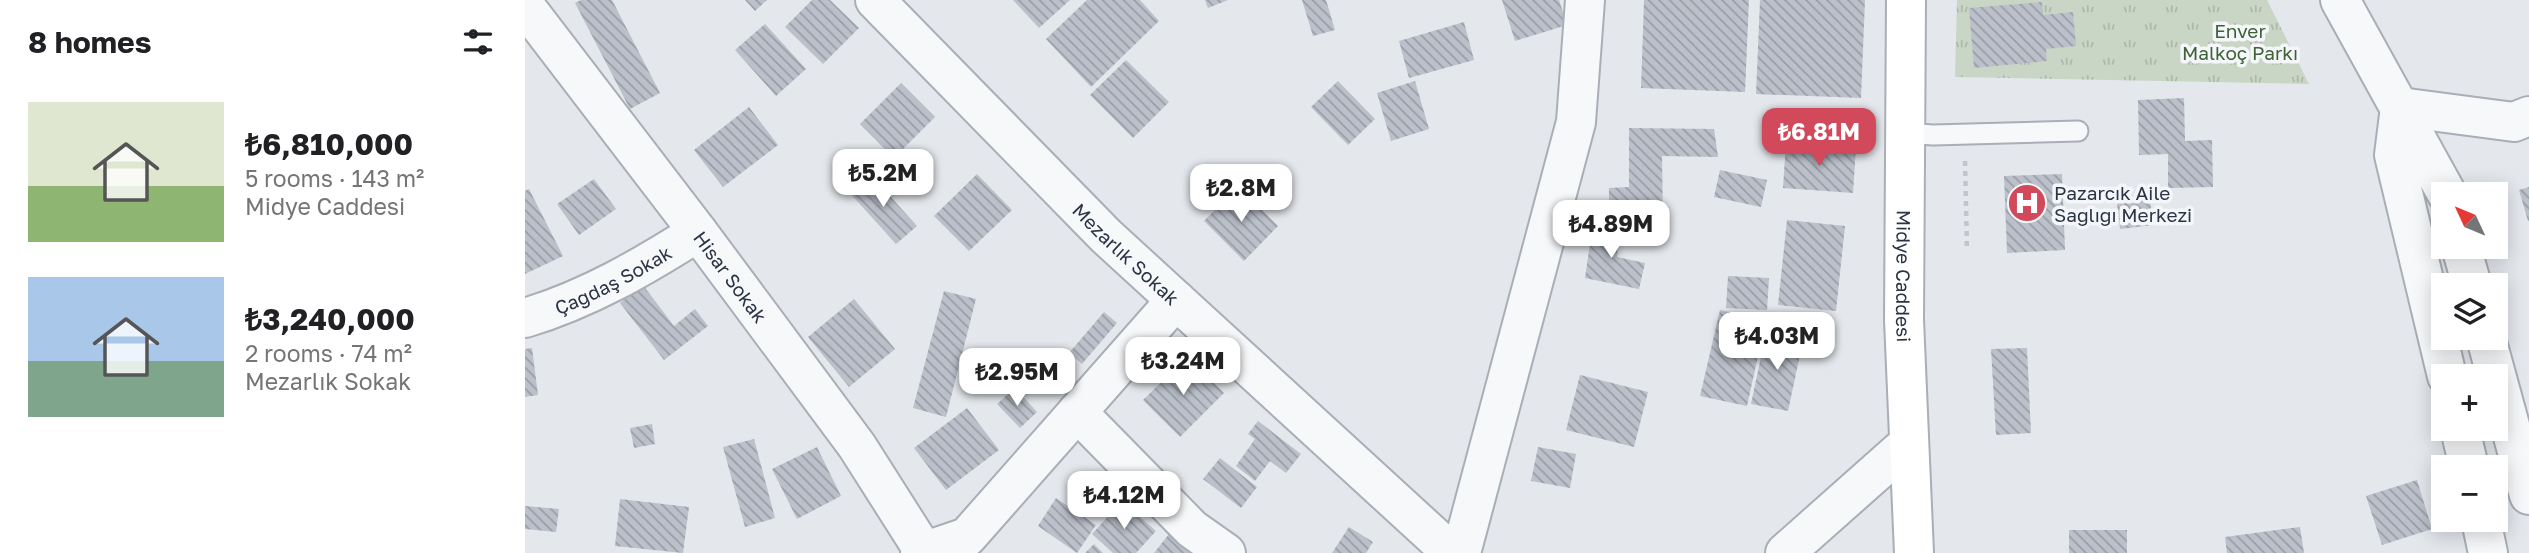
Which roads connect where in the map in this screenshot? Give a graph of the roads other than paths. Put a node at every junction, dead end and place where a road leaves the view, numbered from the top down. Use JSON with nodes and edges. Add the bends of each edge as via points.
{"nodes":[{"id":1,"x":875,"y":0,"type":"edge"},
{"id":2,"x":1585,"y":0,"type":"edge"},
{"id":3,"x":1906,"y":0,"type":"edge"},
{"id":4,"x":2340,"y":0,"type":"edge"},
{"id":5,"x":525,"y":6,"type":"edge"},
{"id":6,"x":2400,"y":107,"type":"junction"},
{"id":7,"x":2529,"y":116,"type":"edge"},
{"id":8,"x":2078,"y":131,"type":"dead end"},
{"id":9,"x":1905,"y":133,"type":"junction"},
{"id":10,"x":2441,"y":182,"type":"edge"},
{"id":11,"x":698,"y":232,"type":"junction"},
{"id":12,"x":1176,"y":300,"type":"junction"},
{"id":13,"x":525,"y":318,"type":"edge"},
{"id":14,"x":2489,"y":350,"type":"edge"},
{"id":15,"x":2444,"y":364,"type":"edge"},
{"id":16,"x":1077,"y":412,"type":"junction"},
{"id":17,"x":1909,"y":443,"type":"junction"},
{"id":18,"x":2529,"y":495,"type":"edge"},
{"id":19,"x":2484,"y":532,"type":"edge"},
{"id":20,"x":923,"y":553,"type":"edge"},
{"id":21,"x":1227,"y":553,"type":"edge"},
{"id":22,"x":1452,"y":553,"type":"edge"},
{"id":23,"x":1461,"y":553,"type":"edge"},
{"id":24,"x":1785,"y":553,"type":"edge"},
{"id":25,"x":1913,"y":553,"type":"edge"},
{"id":26,"x":2489,"y":553,"type":"edge"}],
"edges":[{"from":1,"to":12,"type":"street","name":"Mezarlık Sokak","via":[[1106,236]]},
{"from":2,"to":23,"type":"street","via":[[1576,122]]},
{"from":3,"to":9,"type":"main road","name":"Midye Caddesi"},
{"from":4,"to":6,"type":"street"},
{"from":5,"to":11,"type":"street","name":"Hisar Sokak"},
{"from":6,"to":7,"type":"street","via":[[2514,122]]},
{"from":6,"to":10,"type":"street"},
{"from":6,"to":15,"type":"street","via":[[2394,155]]},
{"from":8,"to":9,"type":"lane"},
{"from":9,"to":17,"type":"main road","name":"Midye Caddesi"},
{"from":11,"to":13,"type":"street","name":"Çağdaş Sokak","via":[[636,271]]},
{"from":11,"to":20,"type":"street","name":"Hisar Sokak","via":[[857,446]]},
{"from":12,"to":16,"type":"street"},
{"from":12,"to":22,"type":"street","name":"Mezarlık Sokak"},
{"from":14,"to":18,"type":"street"},
{"from":16,"to":20,"type":"street","via":[[967,537]]},
{"from":16,"to":21,"type":"street","via":[[1192,529]]},
{"from":17,"to":24,"type":"street"},
{"from":17,"to":25,"type":"main road","name":"Midye Caddesi"},
{"from":19,"to":26,"type":"street"}]}
